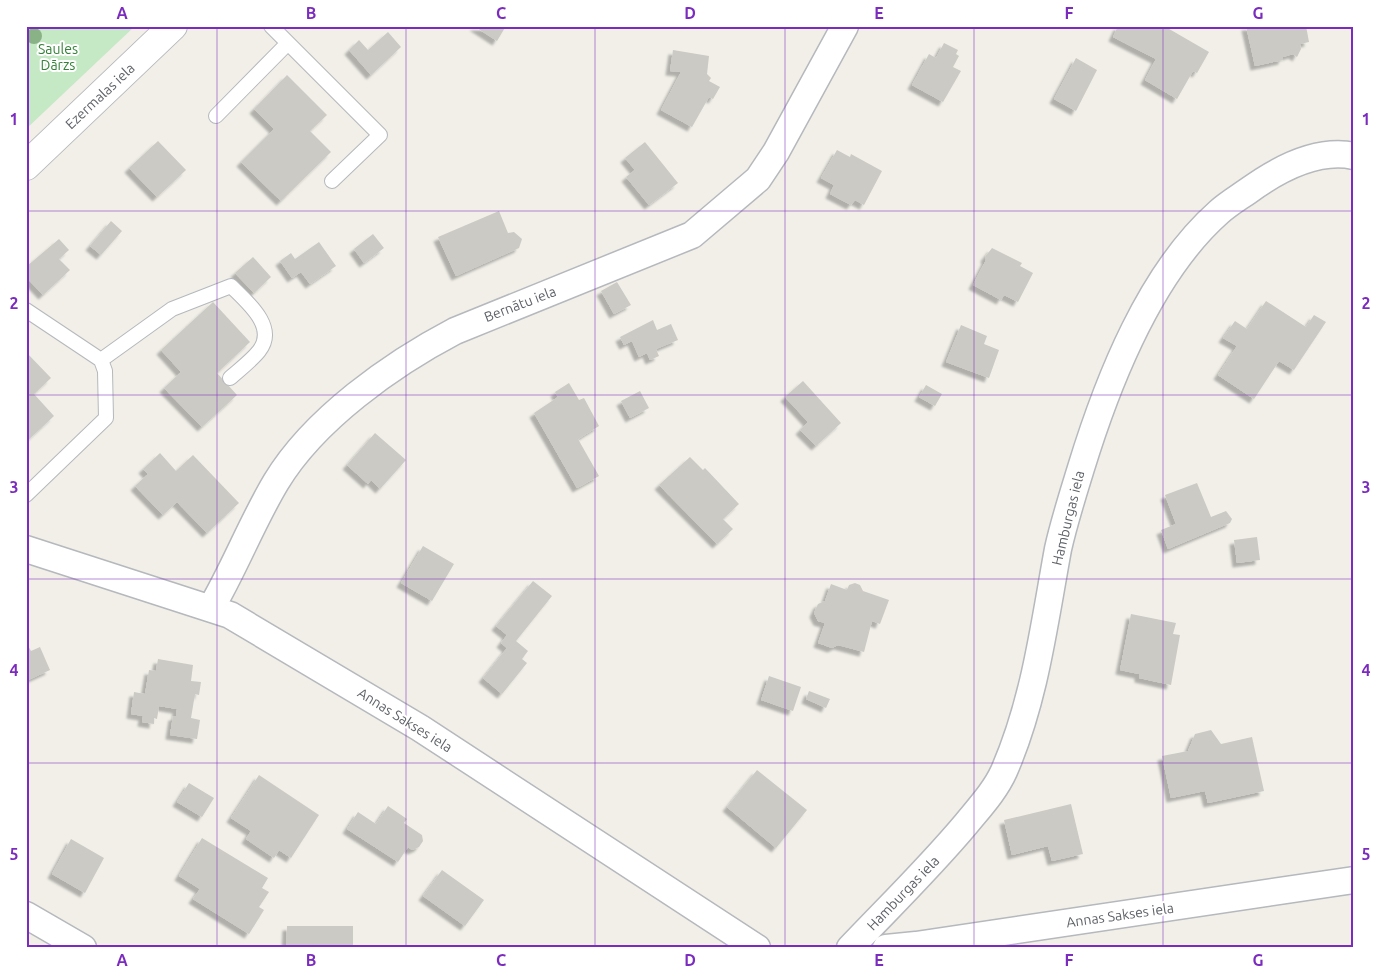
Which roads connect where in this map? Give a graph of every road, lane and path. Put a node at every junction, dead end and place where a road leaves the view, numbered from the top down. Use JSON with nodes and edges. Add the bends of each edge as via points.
{"nodes":[{"id":1,"x":174,"y":26,"type":"edge"},
{"id":2,"x":271,"y":26,"type":"edge"},
{"id":3,"x":845,"y":26,"type":"edge"},
{"id":4,"x":288,"y":43,"type":"junction"},
{"id":5,"x":216,"y":116,"type":"dead end"},
{"id":6,"x":1354,"y":156,"type":"edge"},
{"id":7,"x":26,"y":166,"type":"edge"},
{"id":8,"x":332,"y":181,"type":"dead end"},
{"id":9,"x":26,"y":310,"type":"edge"},
{"id":10,"x":101,"y":360,"type":"junction"},
{"id":11,"x":230,"y":378,"type":"dead end"},
{"id":12,"x":26,"y":495,"type":"edge"},
{"id":13,"x":26,"y":548,"type":"edge"},
{"id":14,"x":212,"y":608,"type":"junction"},
{"id":15,"x":1354,"y":880,"type":"edge"},
{"id":16,"x":26,"y":915,"type":"edge"},
{"id":17,"x":83,"y":948,"type":"edge"},
{"id":18,"x":756,"y":948,"type":"edge"},
{"id":19,"x":850,"y":948,"type":"edge"},
{"id":20,"x":886,"y":948,"type":"edge"}],
"edges":[{"from":1,"to":7,"type":"street","name":"Ezermalas iela"},
{"from":2,"to":4,"type":"lane"},
{"from":3,"to":14,"type":"street","name":"Bernātu iela","via":[[758,179],[692,236],[455,330],[389,370],[330,419],[277,481]]},
{"from":4,"to":5,"type":"lane"},
{"from":4,"to":8,"type":"lane","via":[[380,135]]},
{"from":6,"to":19,"type":"street","name":"Hamburgas iela","via":[[1321,157],[1293,164],[1269,176],[1214,217],[1196,235],[1162,282],[1137,324],[1096,419],[1059,547],[1035,679],[1021,728],[1002,775],[938,857]]},
{"from":9,"to":10,"type":"lane"},
{"from":10,"to":11,"type":"lane","via":[[172,309],[231,286],[259,314],[265,335],[260,350]]},
{"from":10,"to":12,"type":"lane","via":[[105,371],[106,418]]},
{"from":13,"to":14,"type":"street","name":"Annas Sakses iela"},
{"from":14,"to":18,"type":"street","name":"Annas Sakses iela","via":[[230,615],[420,728]]},
{"from":15,"to":20,"type":"street","name":"Annas Sakses iela"},
{"from":16,"to":17,"type":"street"}]}
